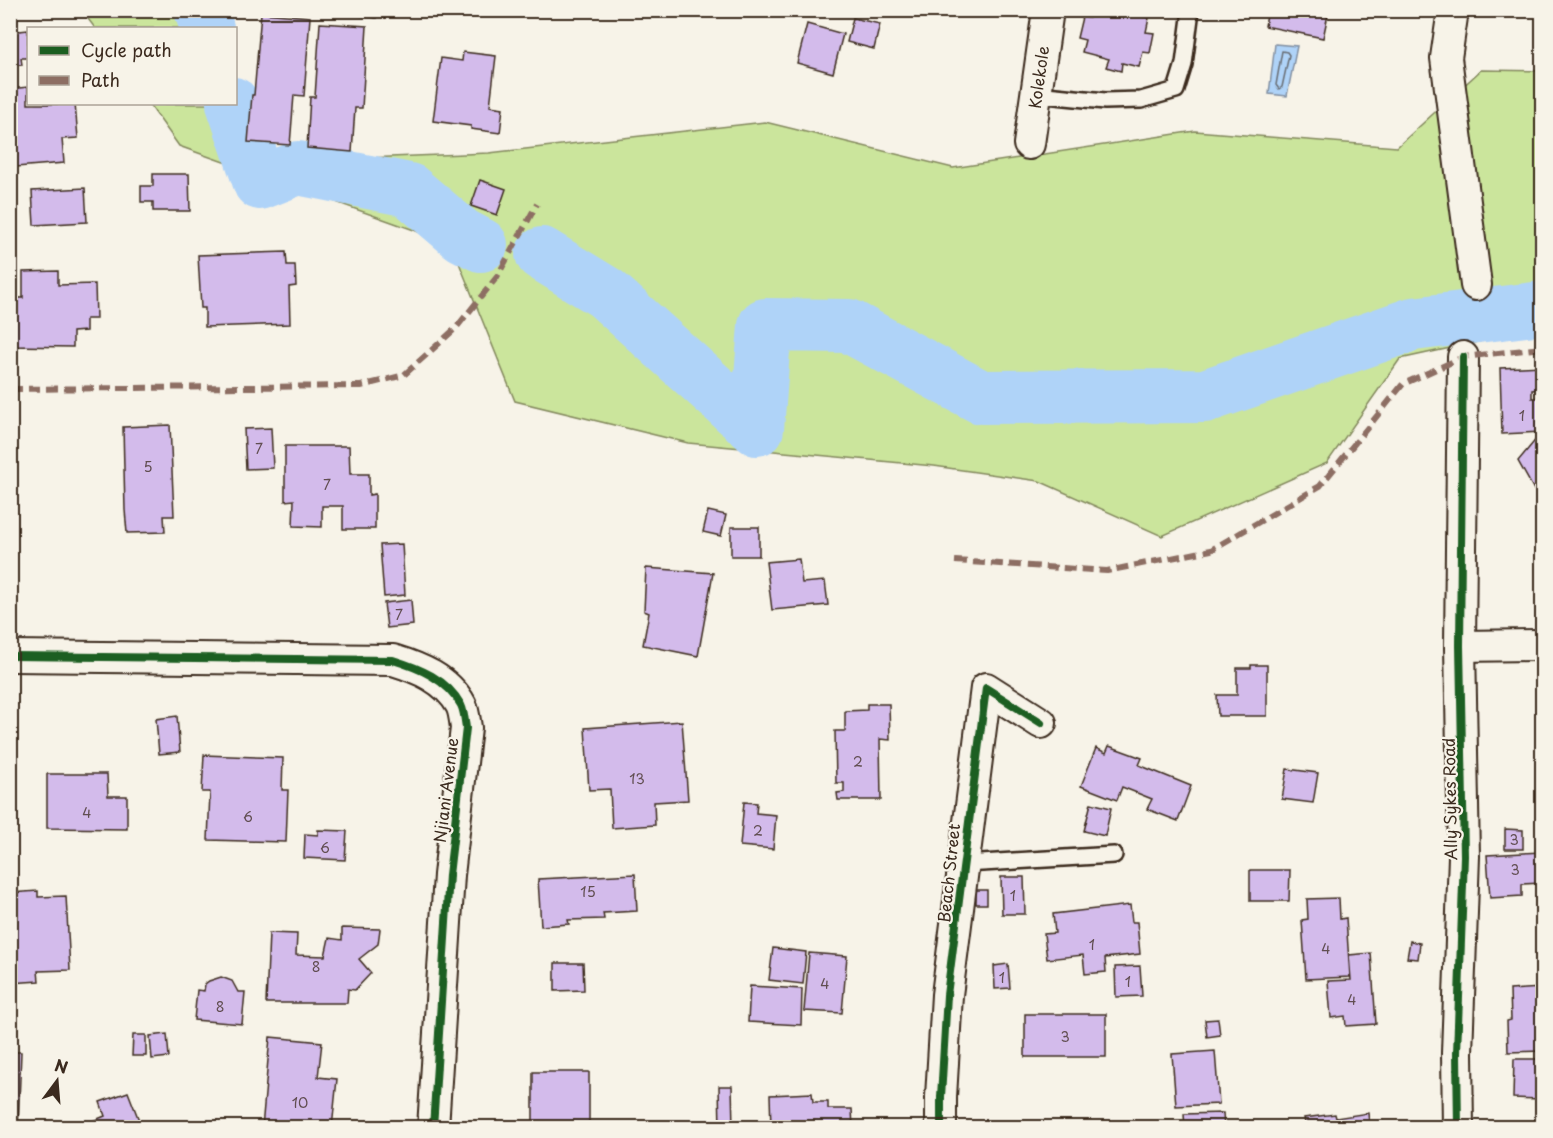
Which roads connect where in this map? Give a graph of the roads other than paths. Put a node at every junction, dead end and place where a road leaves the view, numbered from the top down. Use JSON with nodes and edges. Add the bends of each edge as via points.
{"nodes":[{"id":1,"x":1048,"y":10,"type":"edge"},
{"id":2,"x":1191,"y":10,"type":"edge"},
{"id":3,"x":1454,"y":10,"type":"edge"},
{"id":4,"x":1036,"y":94,"type":"junction"},
{"id":5,"x":1029,"y":144,"type":"dead end"},
{"id":6,"x":1476,"y":285,"type":"dead end"},
{"id":7,"x":1463,"y":357,"type":"dead end"},
{"id":8,"x":1542,"y":645,"type":"edge"},
{"id":9,"x":1460,"y":646,"type":"junction"},
{"id":10,"x":10,"y":656,"type":"edge"},
{"id":11,"x":1041,"y":723,"type":"dead end"},
{"id":12,"x":1114,"y":855,"type":"dead end"},
{"id":13,"x":965,"y":864,"type":"junction"},
{"id":14,"x":433,"y":1128,"type":"edge"},
{"id":15,"x":941,"y":1128,"type":"edge"},
{"id":16,"x":1458,"y":1128,"type":"edge"}],
"edges":[{"from":1,"to":4,"type":"street","name":"Kolekole"},
{"from":2,"to":4,"type":"lane","via":[[1184,64],[1176,90],[1142,100],[1105,101]]},
{"from":3,"to":6,"type":"street","via":[[1446,58]]},
{"from":4,"to":5,"type":"street","name":"Kolekole"},
{"from":7,"to":9,"type":"street","name":"Ally Sykes Road"},
{"from":8,"to":9,"type":"street"},
{"from":9,"to":16,"type":"street","name":"Ally Sykes Road","via":[[1464,856]]},
{"from":10,"to":14,"type":"street","name":"Njiani Avenue","via":[[393,660],[420,669],[443,684],[461,705],[466,728],[449,875]]},
{"from":11,"to":13,"type":"street","name":"Beach Street","via":[[986,688]]},
{"from":12,"to":13,"type":"lane"},
{"from":13,"to":15,"type":"street","name":"Beach Street","via":[[947,995]]}]}
